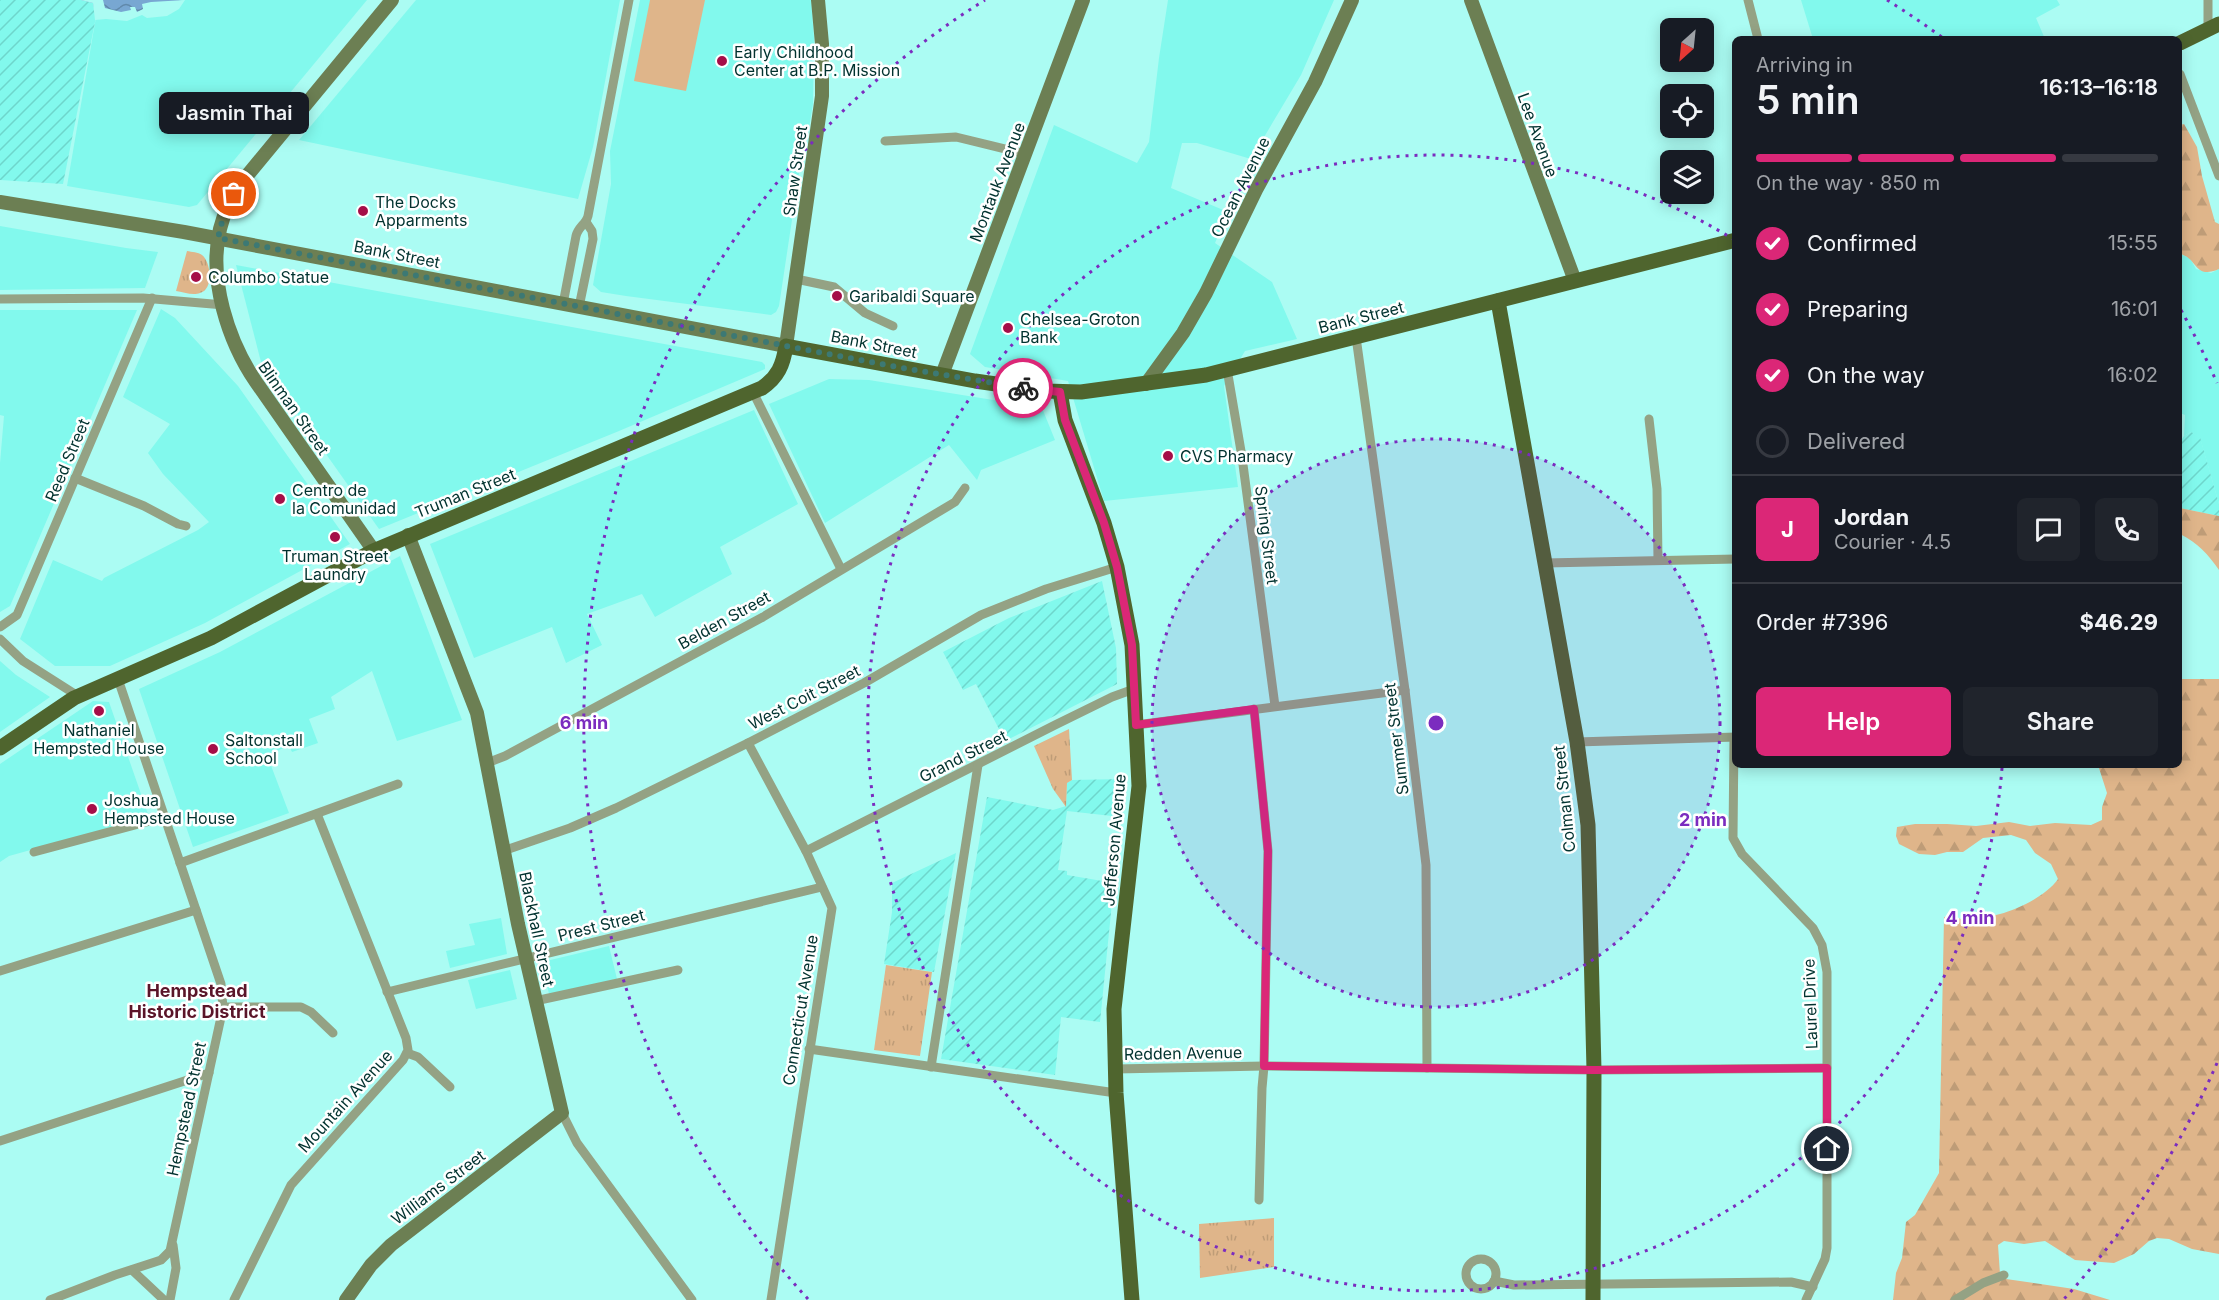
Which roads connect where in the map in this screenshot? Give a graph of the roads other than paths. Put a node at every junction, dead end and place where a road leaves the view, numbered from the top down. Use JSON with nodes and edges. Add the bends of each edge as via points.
{"nodes":[{"id":1,"x":392,"y":0,"type":"edge"},
{"id":2,"x":629,"y":0,"type":"edge"},
{"id":3,"x":818,"y":0,"type":"edge"},
{"id":4,"x":1083,"y":0,"type":"edge"},
{"id":5,"x":1352,"y":0,"type":"edge"},
{"id":6,"x":1471,"y":0,"type":"edge"},
{"id":7,"x":1748,"y":0,"type":"edge"},
{"id":8,"x":2208,"y":0,"type":"edge"},
{"id":9,"x":2213,"y":27,"type":"edge"},
{"id":10,"x":1757,"y":36,"type":"edge"},
{"id":11,"x":2182,"y":42,"type":"edge"},
{"id":12,"x":2182,"y":79,"type":"edge"},
{"id":13,"x":885,"y":141,"type":"dead end"},
{"id":14,"x":1026,"y":154,"type":"junction"},
{"id":15,"x":2219,"y":176,"type":"edge"},
{"id":16,"x":0,"y":202,"type":"edge"},
{"id":17,"x":586,"y":222,"type":"junction"},
{"id":18,"x":218,"y":238,"type":"junction"},
{"id":19,"x":1732,"y":241,"type":"edge"},
{"id":20,"x":796,"y":279,"type":"junction"},
{"id":21,"x":1575,"y":281,"type":"junction"},
{"id":22,"x":152,"y":298,"type":"junction"},
{"id":23,"x":0,"y":299,"type":"edge"},
{"id":24,"x":1498,"y":301,"type":"junction"},
{"id":25,"x":563,"y":304,"type":"junction"},
{"id":26,"x":224,"y":305,"type":"junction"},
{"id":27,"x":579,"y":307,"type":"junction"},
{"id":28,"x":893,"y":326,"type":"dead end"},
{"id":29,"x":1356,"y":337,"type":"junction"},
{"id":30,"x":786,"y":346,"type":"junction"},
{"id":31,"x":1227,"y":369,"type":"junction"},
{"id":32,"x":942,"y":375,"type":"junction"},
{"id":33,"x":1146,"y":384,"type":"junction"},
{"id":34,"x":753,"y":392,"type":"junction"},
{"id":35,"x":1060,"y":392,"type":"junction"},
{"id":36,"x":1649,"y":419,"type":"dead end"},
{"id":37,"x":75,"y":478,"type":"junction"},
{"id":38,"x":965,"y":488,"type":"dead end"},
{"id":39,"x":186,"y":526,"type":"dead end"},
{"id":40,"x":408,"y":536,"type":"junction"},
{"id":41,"x":374,"y":551,"type":"junction"},
{"id":42,"x":1732,"y":559,"type":"edge"},
{"id":43,"x":1658,"y":560,"type":"junction"},
{"id":44,"x":1545,"y":563,"type":"junction"},
{"id":45,"x":1117,"y":567,"type":"junction"},
{"id":46,"x":841,"y":569,"type":"junction"},
{"id":47,"x":0,"y":627,"type":"edge"},
{"id":48,"x":0,"y":639,"type":"edge"},
{"id":49,"x":118,"y":679,"type":"junction"},
{"id":50,"x":1134,"y":689,"type":"junction"},
{"id":51,"x":1406,"y":690,"type":"junction"},
{"id":52,"x":78,"y":696,"type":"junction"},
{"id":53,"x":1275,"y":706,"type":"junction"},
{"id":54,"x":1254,"y":709,"type":"junction"},
{"id":55,"x":1136,"y":725,"type":"junction"},
{"id":56,"x":1732,"y":737,"type":"edge"},
{"id":57,"x":1577,"y":742,"type":"junction"},
{"id":58,"x":748,"y":743,"type":"junction"},
{"id":59,"x":0,"y":748,"type":"edge"},
{"id":60,"x":487,"y":763,"type":"junction"},
{"id":61,"x":978,"y":765,"type":"junction"},
{"id":62,"x":1734,"y":768,"type":"edge"},
{"id":63,"x":398,"y":784,"type":"dead end"},
{"id":64,"x":317,"y":814,"type":"junction"},
{"id":65,"x":165,"y":817,"type":"junction"},
{"id":66,"x":503,"y":851,"type":"junction"},
{"id":67,"x":806,"y":851,"type":"junction"},
{"id":68,"x":34,"y":852,"type":"dead end"},
{"id":69,"x":180,"y":863,"type":"junction"},
{"id":70,"x":822,"y":887,"type":"junction"},
{"id":71,"x":196,"y":910,"type":"junction"},
{"id":72,"x":526,"y":959,"type":"junction"},
{"id":73,"x":678,"y":970,"type":"dead end"},
{"id":74,"x":0,"y":971,"type":"edge"},
{"id":75,"x":387,"y":992,"type":"junction"},
{"id":76,"x":535,"y":1001,"type":"junction"},
{"id":77,"x":223,"y":1006,"type":"junction"},
{"id":78,"x":333,"y":1033,"type":"dead end"},
{"id":79,"x":809,"y":1048,"type":"junction"},
{"id":80,"x":407,"y":1053,"type":"junction"},
{"id":81,"x":1264,"y":1066,"type":"junction"},
{"id":82,"x":931,"y":1067,"type":"junction"},
{"id":83,"x":1426,"y":1068,"type":"junction"},
{"id":84,"x":1827,"y":1068,"type":"junction"},
{"id":85,"x":1116,"y":1069,"type":"junction"},
{"id":86,"x":1594,"y":1070,"type":"junction"},
{"id":87,"x":209,"y":1073,"type":"junction"},
{"id":88,"x":450,"y":1087,"type":"dead end"},
{"id":89,"x":1116,"y":1093,"type":"junction"},
{"id":90,"x":562,"y":1113,"type":"junction"},
{"id":91,"x":0,"y":1141,"type":"edge"},
{"id":92,"x":1259,"y":1200,"type":"dead end"},
{"id":93,"x":173,"y":1245,"type":"junction"},
{"id":94,"x":132,"y":1270,"type":"junction"},
{"id":95,"x":2004,"y":1275,"type":"dead end"},
{"id":96,"x":1494,"y":1281,"type":"dead end"},
{"id":97,"x":1593,"y":1283,"type":"junction"},
{"id":98,"x":1813,"y":1287,"type":"junction"},
{"id":99,"x":55,"y":1299,"type":"edge"},
{"id":100,"x":164,"y":1300,"type":"edge"},
{"id":101,"x":170,"y":1300,"type":"edge"},
{"id":102,"x":234,"y":1300,"type":"edge"},
{"id":103,"x":346,"y":1300,"type":"edge"},
{"id":104,"x":692,"y":1300,"type":"edge"},
{"id":105,"x":771,"y":1300,"type":"edge"},
{"id":106,"x":1132,"y":1300,"type":"edge"},
{"id":107,"x":1593,"y":1300,"type":"edge"},
{"id":108,"x":1806,"y":1300,"type":"edge"},
{"id":109,"x":1955,"y":1300,"type":"edge"}],
"edges":[{"from":1,"to":18,"type":"street","name":"Blinman Street","via":[[241,183],[226,208]]},
{"from":2,"to":17,"type":"street"},
{"from":3,"to":20,"type":"street","name":"Shaw Street","via":[[822,96]]},
{"from":4,"to":14,"type":"street","name":"Montauk Avenue"},
{"from":5,"to":33,"type":"street","name":"Ocean Avenue","via":[[1315,82],[1206,293]]},
{"from":6,"to":21,"type":"street","name":"Lee Avenue"},
{"from":7,"to":10,"type":"street"},
{"from":8,"to":9,"type":"street"},
{"from":9,"to":11,"type":"main road"},
{"from":12,"to":15,"type":"street"},
{"from":13,"to":14,"type":"street","via":[[956,137]]},
{"from":14,"to":32,"type":"street","name":"Montauk Avenue"},
{"from":16,"to":18,"type":"street","name":"Bank Street"},
{"from":17,"to":25,"type":"street","via":[[576,236]]},
{"from":17,"to":27,"type":"street","via":[[592,239]]},
{"from":18,"to":25,"type":"street","name":"Bank Street"},
{"from":18,"to":26,"type":"street","name":"Blinman Street","via":[[217,270]]},
{"from":19,"to":21,"type":"main road","name":"Bank Street"},
{"from":20,"to":28,"type":"street","via":[[830,285],[865,313]]},
{"from":20,"to":30,"type":"street","name":"Shaw Street"},
{"from":21,"to":24,"type":"main road","name":"Bank Street"},
{"from":22,"to":23,"type":"street"},
{"from":22,"to":26,"type":"street"},
{"from":22,"to":37,"type":"street","name":"Reed Street"},
{"from":24,"to":29,"type":"main road","name":"Bank Street"},
{"from":24,"to":44,"type":"main road","name":"Colman Street"},
{"from":25,"to":27,"type":"street","name":"Bank Street"},
{"from":26,"to":41,"type":"street","name":"Blinman Street","via":[[248,371]]},
{"from":27,"to":30,"type":"street","name":"Bank Street"},
{"from":29,"to":31,"type":"main road","name":"Bank Street"},
{"from":29,"to":51,"type":"street","name":"Summer Street"},
{"from":30,"to":32,"type":"main road","name":"Bank Street"},
{"from":30,"to":34,"type":"main road","name":"Truman Street","via":[[776,376]]},
{"from":31,"to":33,"type":"main road","name":"Bank Street"},
{"from":31,"to":53,"type":"street","name":"Spring Street"},
{"from":32,"to":35,"type":"main road","name":"Bank Street"},
{"from":33,"to":35,"type":"main road","name":"Bank Street"},
{"from":34,"to":40,"type":"main road","name":"Truman Street"},
{"from":34,"to":46,"type":"street"},
{"from":35,"to":45,"type":"main road","name":"Jefferson Avenue","via":[[1065,420]]},
{"from":36,"to":43,"type":"street","via":[[1657,489]]},
{"from":37,"to":39,"type":"street"},
{"from":37,"to":47,"type":"street","name":"Reed Street","via":[[17,615]]},
{"from":38,"to":46,"type":"street","name":"Belden Street","via":[[955,502]]},
{"from":40,"to":41,"type":"main road","name":"Truman Street"},
{"from":40,"to":60,"type":"street","name":"Blackhall Street","via":[[471,696]]},
{"from":41,"to":49,"type":"main road","name":"Truman Street","via":[[211,639]]},
{"from":42,"to":43,"type":"street"},
{"from":43,"to":44,"type":"street"},
{"from":44,"to":57,"type":"main road","name":"Colman Street"},
{"from":45,"to":50,"type":"main road","name":"Jefferson Avenue","via":[[1132,645]]},
{"from":45,"to":58,"type":"street","name":"West Coit Street","via":[[1046,588],[981,615],[864,683]]},
{"from":46,"to":60,"type":"street","name":"Belden Street","via":[[763,617]]},
{"from":48,"to":52,"type":"street","via":[[38,672]]},
{"from":49,"to":52,"type":"main road","name":"Truman Street"},
{"from":49,"to":65,"type":"street","name":"Hempstead Street"},
{"from":50,"to":55,"type":"main road","name":"Jefferson Avenue"},
{"from":50,"to":61,"type":"street","name":"Grand Street"},
{"from":51,"to":53,"type":"street"},
{"from":51,"to":83,"type":"street","name":"Summer Street","via":[[1426,865]]},
{"from":52,"to":59,"type":"main road","name":"Truman Street"},
{"from":53,"to":54,"type":"street"},
{"from":54,"to":55,"type":"street"},
{"from":54,"to":81,"type":"street","via":[[1268,851]]},
{"from":55,"to":85,"type":"main road","name":"Jefferson Avenue","via":[[1139,786],[1114,1009]]},
{"from":56,"to":57,"type":"street"},
{"from":57,"to":86,"type":"main road","name":"Colman Street","via":[[1588,825]]},
{"from":58,"to":66,"type":"street","name":"West Coit Street","via":[[570,828]]},
{"from":58,"to":67,"type":"street","name":"Connecticut Avenue"},
{"from":60,"to":66,"type":"street","name":"Blackhall Street"},
{"from":61,"to":67,"type":"street","name":"Grand Street"},
{"from":61,"to":82,"type":"street"},
{"from":62,"to":84,"type":"street","name":"Laurel Drive","via":[[1733,838],[1742,854],[1805,918],[1822,945],[1827,972]]},
{"from":63,"to":64,"type":"street"},
{"from":64,"to":69,"type":"street"},
{"from":64,"to":75,"type":"street","name":"Mountain Avenue"},
{"from":65,"to":68,"type":"street"},
{"from":65,"to":69,"type":"street","name":"Hempstead Street"},
{"from":66,"to":72,"type":"street","name":"Blackhall Street"},
{"from":67,"to":70,"type":"street","name":"Connecticut Avenue"},
{"from":69,"to":71,"type":"street","name":"Hempstead Street"},
{"from":70,"to":72,"type":"street","name":"Prest Street"},
{"from":70,"to":79,"type":"street","name":"Connecticut Avenue","via":[[832,908]]},
{"from":71,"to":74,"type":"street"},
{"from":71,"to":77,"type":"street","name":"Hempstead Street","via":[[221,984]]},
{"from":72,"to":75,"type":"street","name":"Prest Street"},
{"from":72,"to":76,"type":"street","name":"Blackhall Street"},
{"from":73,"to":76,"type":"street"},
{"from":75,"to":80,"type":"street","name":"Mountain Avenue","via":[[408,1042]]},
{"from":76,"to":90,"type":"street","name":"Blackhall Street"},
{"from":77,"to":78,"type":"street","via":[[301,1007]]},
{"from":77,"to":87,"type":"street","name":"Hempstead Street"},
{"from":79,"to":82,"type":"street"},
{"from":79,"to":105,"type":"street","name":"Connecticut Avenue"},
{"from":80,"to":88,"type":"street"},
{"from":80,"to":102,"type":"street","name":"Mountain Avenue","via":[[291,1185]]},
{"from":81,"to":83,"type":"street","name":"Redden Avenue"},
{"from":81,"to":85,"type":"street","name":"Redden Avenue"},
{"from":81,"to":92,"type":"street"},
{"from":82,"to":89,"type":"street"},
{"from":83,"to":86,"type":"street","name":"Redden Avenue"},
{"from":84,"to":86,"type":"street","name":"Redden Avenue"},
{"from":84,"to":98,"type":"street","name":"Laurel Drive","via":[[1827,1248]]},
{"from":85,"to":89,"type":"main road","name":"Jefferson Avenue"},
{"from":86,"to":97,"type":"main road","name":"Colman Street"},
{"from":87,"to":91,"type":"street"},
{"from":87,"to":93,"type":"street","name":"Hempstead Street"},
{"from":89,"to":106,"type":"main road","name":"Jefferson Avenue"},
{"from":90,"to":103,"type":"street","name":"Williams Street","via":[[391,1245]]},
{"from":90,"to":104,"type":"street","name":"Blackhall Street","via":[[577,1143]]},
{"from":93,"to":94,"type":"street","via":[[161,1260]]},
{"from":93,"to":101,"type":"street","name":"Hempstead Street","via":[[176,1268]]},
{"from":94,"to":99,"type":"street"},
{"from":94,"to":100,"type":"street"},
{"from":95,"to":109,"type":"street"},
{"from":96,"to":97,"type":"street","via":[[1514,1285]]},
{"from":97,"to":98,"type":"street","via":[[1791,1282]]},
{"from":97,"to":107,"type":"main road","name":"Colman Street"},
{"from":98,"to":108,"type":"street","name":"Laurel Drive"}]}
